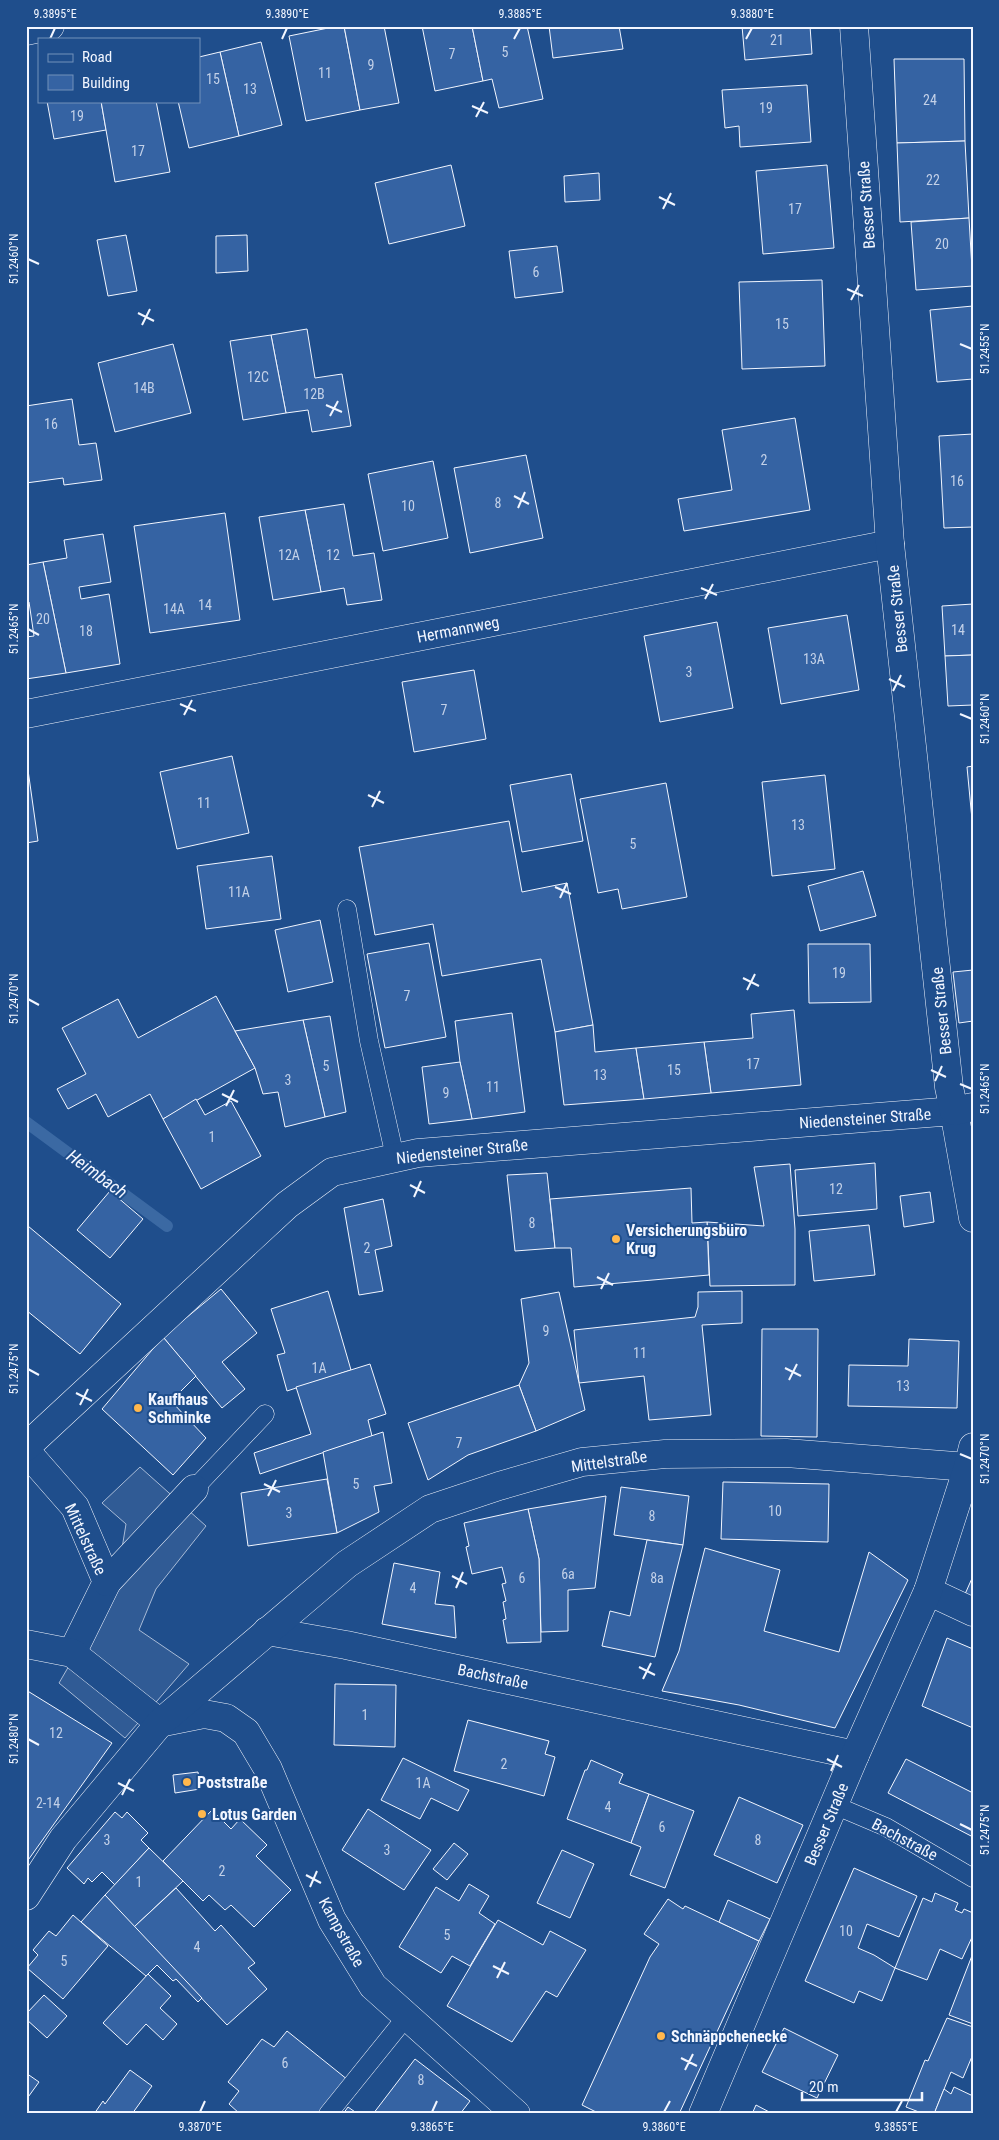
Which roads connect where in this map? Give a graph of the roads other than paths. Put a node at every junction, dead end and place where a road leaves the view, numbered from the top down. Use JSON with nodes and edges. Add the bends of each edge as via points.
{"nodes":[{"id":1,"x":50,"y":26,"type":"edge"},
{"id":2,"x":854,"y":26,"type":"edge"},
{"id":3,"x":26,"y":31,"type":"edge"},
{"id":4,"x":890,"y":544,"type":"junction"},
{"id":5,"x":26,"y":714,"type":"edge"},
{"id":6,"x":347,"y":909,"type":"dead end"},
{"id":7,"x":964,"y":1109,"type":"edge"},
{"id":8,"x":395,"y":1157,"type":"junction"},
{"id":9,"x":973,"y":1218,"type":"edge"},
{"id":10,"x":265,"y":1414,"type":"dead end"},
{"id":11,"x":26,"y":1447,"type":"edge"},
{"id":12,"x":26,"y":1451,"type":"edge"},
{"id":13,"x":971,"y":1460,"type":"edge"},
{"id":14,"x":194,"y":1489,"type":"joint"},
{"id":15,"x":107,"y":1582,"type":"junction"},
{"id":16,"x":928,"y":1591,"type":"junction"},
{"id":17,"x":973,"y":1612,"type":"edge"},
{"id":18,"x":268,"y":1631,"type":"junction"},
{"id":19,"x":26,"y":1644,"type":"edge"},
{"id":20,"x":72,"y":1654,"type":"junction"},
{"id":21,"x":160,"y":1723,"type":"junction"},
{"id":22,"x":856,"y":1755,"type":"junction"},
{"id":23,"x":834,"y":1805,"type":"junction"},
{"id":24,"x":973,"y":1878,"type":"edge"},
{"id":25,"x":26,"y":1896,"type":"edge"},
{"id":26,"x":407,"y":2016,"type":"junction"},
{"id":27,"x":328,"y":2114,"type":"edge"},
{"id":28,"x":516,"y":2114,"type":"edge"},
{"id":29,"x":703,"y":2114,"type":"edge"}],
"edges":[{"from":1,"to":3,"type":"street"},
{"from":2,"to":4,"type":"street","name":"Besser Straße"},
{"from":4,"to":5,"type":"street","name":"Hermannweg"},
{"from":4,"to":7,"type":"street","name":"Besser Straße","via":[[948,1077]]},
{"from":6,"to":8,"type":"lane","via":[[369,1041]]},
{"from":7,"to":8,"type":"street","name":"Niedensteiner Straße"},
{"from":7,"to":9,"type":"street","name":"Besser Straße"},
{"from":8,"to":11,"type":"street","name":"Niedensteiner Straße","via":[[332,1172],[286,1205]]},
{"from":10,"to":14,"type":"lane"},
{"from":12,"to":15,"type":"street","name":"Mittelstraße","via":[[75,1507]]},
{"from":13,"to":16,"type":"street","name":"Besser Straße"},
{"from":13,"to":18,"type":"street","name":"Mittelstraße","via":[[786,1453],[665,1454],[582,1462],[430,1509],[347,1564]]},
{"from":14,"to":15,"type":"street","name":"Mittelstraße"},
{"from":15,"to":20,"type":"street","name":"Mittelstraße"},
{"from":16,"to":17,"type":"street"},
{"from":16,"to":22,"type":"street","name":"Besser Straße"},
{"from":18,"to":21,"type":"street"},
{"from":18,"to":22,"type":"street","name":"Bachstraße","via":[[356,1647]]},
{"from":19,"to":20,"type":"street"},
{"from":20,"to":21,"type":"street"},
{"from":21,"to":25,"type":"street","via":[[62,1839]]},
{"from":21,"to":26,"type":"street","name":"Kampstraße","via":[[204,1714],[226,1718],[246,1732],[268,1769],[332,1920],[373,1986]]},
{"from":22,"to":23,"type":"street","name":"Besser Straße"},
{"from":23,"to":24,"type":"lane","name":"Bachstraße","via":[[886,1827]]},
{"from":23,"to":29,"type":"street","name":"Besser Straße"},
{"from":26,"to":27,"type":"lane"},
{"from":26,"to":28,"type":"street","name":"Kampstraße"}]}
